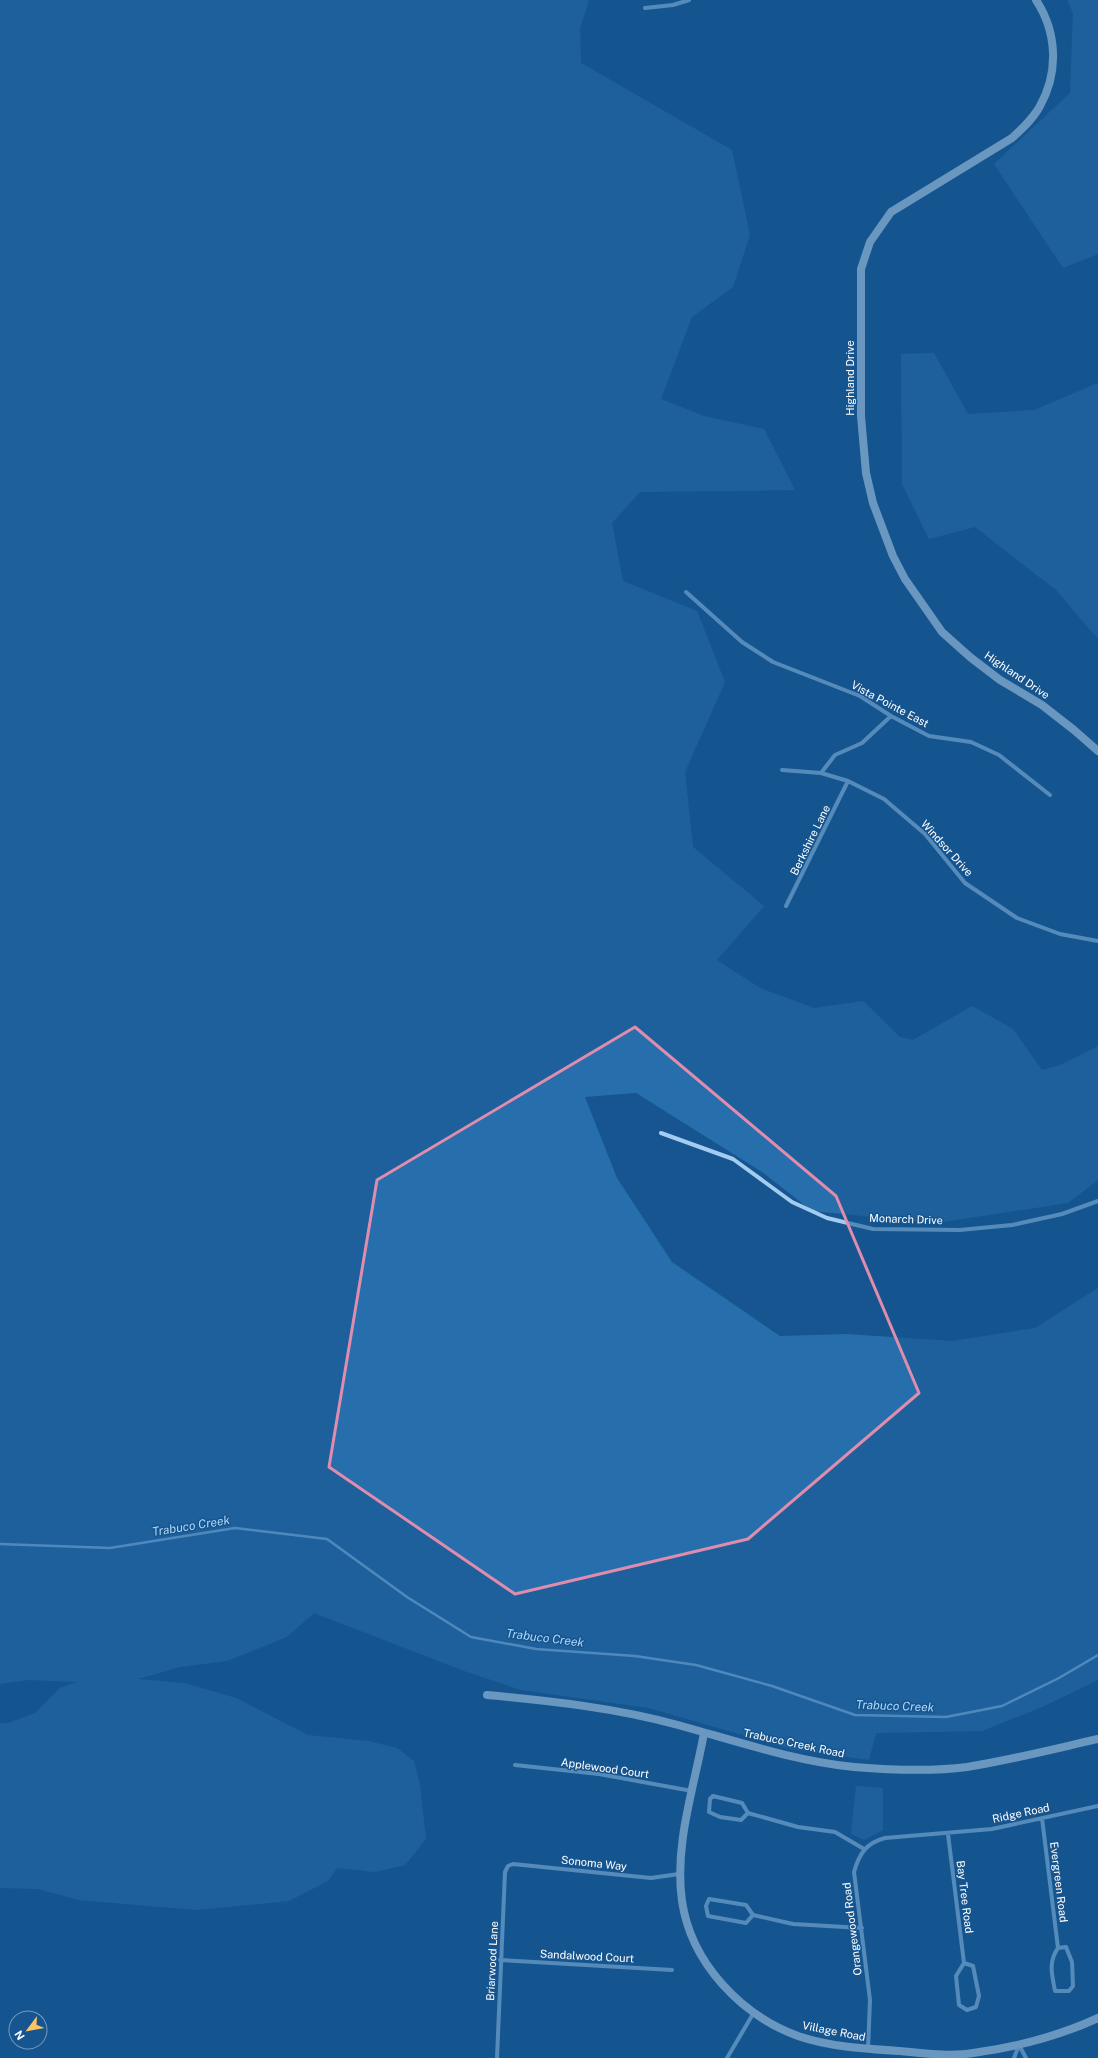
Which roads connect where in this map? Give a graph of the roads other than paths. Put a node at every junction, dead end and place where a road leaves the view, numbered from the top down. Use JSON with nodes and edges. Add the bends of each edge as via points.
{"nodes":[{"id":1,"x":689,"y":0,"type":"edge"},
{"id":2,"x":1036,"y":0,"type":"edge"},
{"id":3,"x":645,"y":8,"type":"dead end"},
{"id":4,"x":686,"y":592,"type":"dead end"},
{"id":5,"x":891,"y":716,"type":"junction"},
{"id":6,"x":1098,"y":751,"type":"edge"},
{"id":7,"x":782,"y":770,"type":"dead end"},
{"id":8,"x":821,"y":774,"type":"junction"},
{"id":9,"x":848,"y":781,"type":"junction"},
{"id":10,"x":1050,"y":796,"type":"dead end"},
{"id":11,"x":786,"y":906,"type":"dead end"},
{"id":12,"x":1098,"y":941,"type":"edge"},
{"id":13,"x":661,"y":1133,"type":"dead end"},
{"id":14,"x":1098,"y":1201,"type":"edge"},
{"id":15,"x":488,"y":1695,"type":"dead end"},
{"id":16,"x":704,"y":1733,"type":"junction"},
{"id":17,"x":1098,"y":1739,"type":"edge"},
{"id":18,"x":515,"y":1765,"type":"dead end"},
{"id":19,"x":692,"y":1791,"type":"junction"},
{"id":20,"x":1098,"y":1806,"type":"edge"},
{"id":21,"x":748,"y":1813,"type":"junction"},
{"id":22,"x":1042,"y":1818,"type":"junction"},
{"id":23,"x":948,"y":1834,"type":"junction"},
{"id":24,"x":864,"y":1849,"type":"junction"},
{"id":25,"x":508,"y":1866,"type":"joint"},
{"id":26,"x":679,"y":1874,"type":"junction"},
{"id":27,"x":753,"y":1915,"type":"junction"},
{"id":28,"x":862,"y":1928,"type":"junction"},
{"id":29,"x":1058,"y":1948,"type":"junction"},
{"id":30,"x":500,"y":1960,"type":"junction"},
{"id":31,"x":964,"y":1963,"type":"junction"},
{"id":32,"x":672,"y":1970,"type":"dead end"},
{"id":33,"x":753,"y":2014,"type":"junction"},
{"id":34,"x":1098,"y":2018,"type":"edge"},
{"id":35,"x":1019,"y":2045,"type":"junction"},
{"id":36,"x":868,"y":2049,"type":"junction"},
{"id":37,"x":497,"y":2058,"type":"edge"},
{"id":38,"x":727,"y":2058,"type":"edge"},
{"id":39,"x":1014,"y":2058,"type":"edge"},
{"id":40,"x":1026,"y":2058,"type":"edge"}],
"edges":[{"from":1,"to":3,"type":"street","via":[[673,5]]},
{"from":2,"to":6,"type":"street","name":"Highland Drive","via":[[1048,23],[1053,45],[1052,74],[1040,106],[1012,138],[891,212],[870,242],[861,269],[861,416],[866,473],[884,533],[905,579],[938,626],[970,657],[1000,680],[1042,705]]},
{"from":4,"to":5,"type":"street","name":"Vista Pointe East","via":[[742,642],[773,662],[860,696]]},
{"from":5,"to":8,"type":"street","via":[[862,743],[835,755]]},
{"from":5,"to":10,"type":"street","name":"Vista Pointe East","via":[[929,736],[971,742],[999,756]]},
{"from":7,"to":8,"type":"street","name":"Windsor Drive"},
{"from":8,"to":9,"type":"street","name":"Windsor Drive"},
{"from":9,"to":11,"type":"street","name":"Berkshire Lane"},
{"from":9,"to":12,"type":"street","name":"Windsor Drive","via":[[884,799],[925,834],[965,883],[1017,918],[1060,934]]},
{"from":13,"to":14,"type":"street","name":"Monarch Drive","via":[[733,1159],[792,1202],[827,1218],[873,1229],[960,1230],[1012,1225],[1062,1214]]},
{"from":15,"to":16,"type":"street","name":"Trabuco Creek Road","via":[[612,1709]]},
{"from":16,"to":17,"type":"street","name":"Trabuco Creek Road","via":[[828,1764],[889,1769],[965,1767]]},
{"from":16,"to":19,"type":"street","name":"Village Road"},
{"from":18,"to":19,"type":"street","name":"Applewood Court","via":[[599,1774]]},
{"from":19,"to":26,"type":"street","name":"Village Road","via":[[680,1854]]},
{"from":20,"to":22,"type":"street","name":"Ridge Road"},
{"from":21,"to":21,"type":"street","via":[[741,1820],[720,1817],[709,1812],[710,1799],[713,1796],[742,1803]]},
{"from":21,"to":24,"type":"street","via":[[798,1827],[835,1832]]},
{"from":22,"to":23,"type":"street","name":"Ridge Road","via":[[992,1829]]},
{"from":22,"to":29,"type":"street","name":"Evergreen Road"},
{"from":23,"to":24,"type":"street","via":[[885,1838],[876,1840]]},
{"from":23,"to":31,"type":"street","name":"Bay Tree Road"},
{"from":24,"to":28,"type":"street","name":"Orangewood Road","via":[[854,1872]]},
{"from":25,"to":26,"type":"street","name":"Sonoma Way","via":[[513,1864],[651,1878]]},
{"from":25,"to":30,"type":"street","name":"Briarwood Lane"},
{"from":26,"to":33,"type":"street","name":"Village Road","via":[[682,1902],[690,1931],[703,1958],[723,1985]]},
{"from":27,"to":27,"type":"street","via":[[746,1923],[708,1916],[706,1906],[709,1899],[746,1905]]},
{"from":27,"to":28,"type":"street","via":[[793,1924]]},
{"from":28,"to":36,"type":"street","name":"Orangewood Road","via":[[870,2000]]},
{"from":29,"to":29,"type":"street","name":"Evergreen Road","via":[[1066,1947],[1072,1962],[1073,1986],[1069,1991],[1055,1991],[1052,1957]]},
{"from":30,"to":32,"type":"street","name":"Sandalwood Court"},
{"from":30,"to":37,"type":"street","name":"Briarwood Lane"},
{"from":31,"to":31,"type":"street","via":[[973,1966],[979,1996],[976,2008],[967,2010],[958,2005],[956,1976]]},
{"from":33,"to":36,"type":"street","name":"Village Road","via":[[799,2036]]},
{"from":33,"to":38,"type":"street"},
{"from":34,"to":35,"type":"street","name":"Village Road","via":[[1075,2028]]},
{"from":35,"to":36,"type":"street","name":"Village Road","via":[[971,2054]]},
{"from":35,"to":39,"type":"street"},
{"from":35,"to":40,"type":"street"}]}
